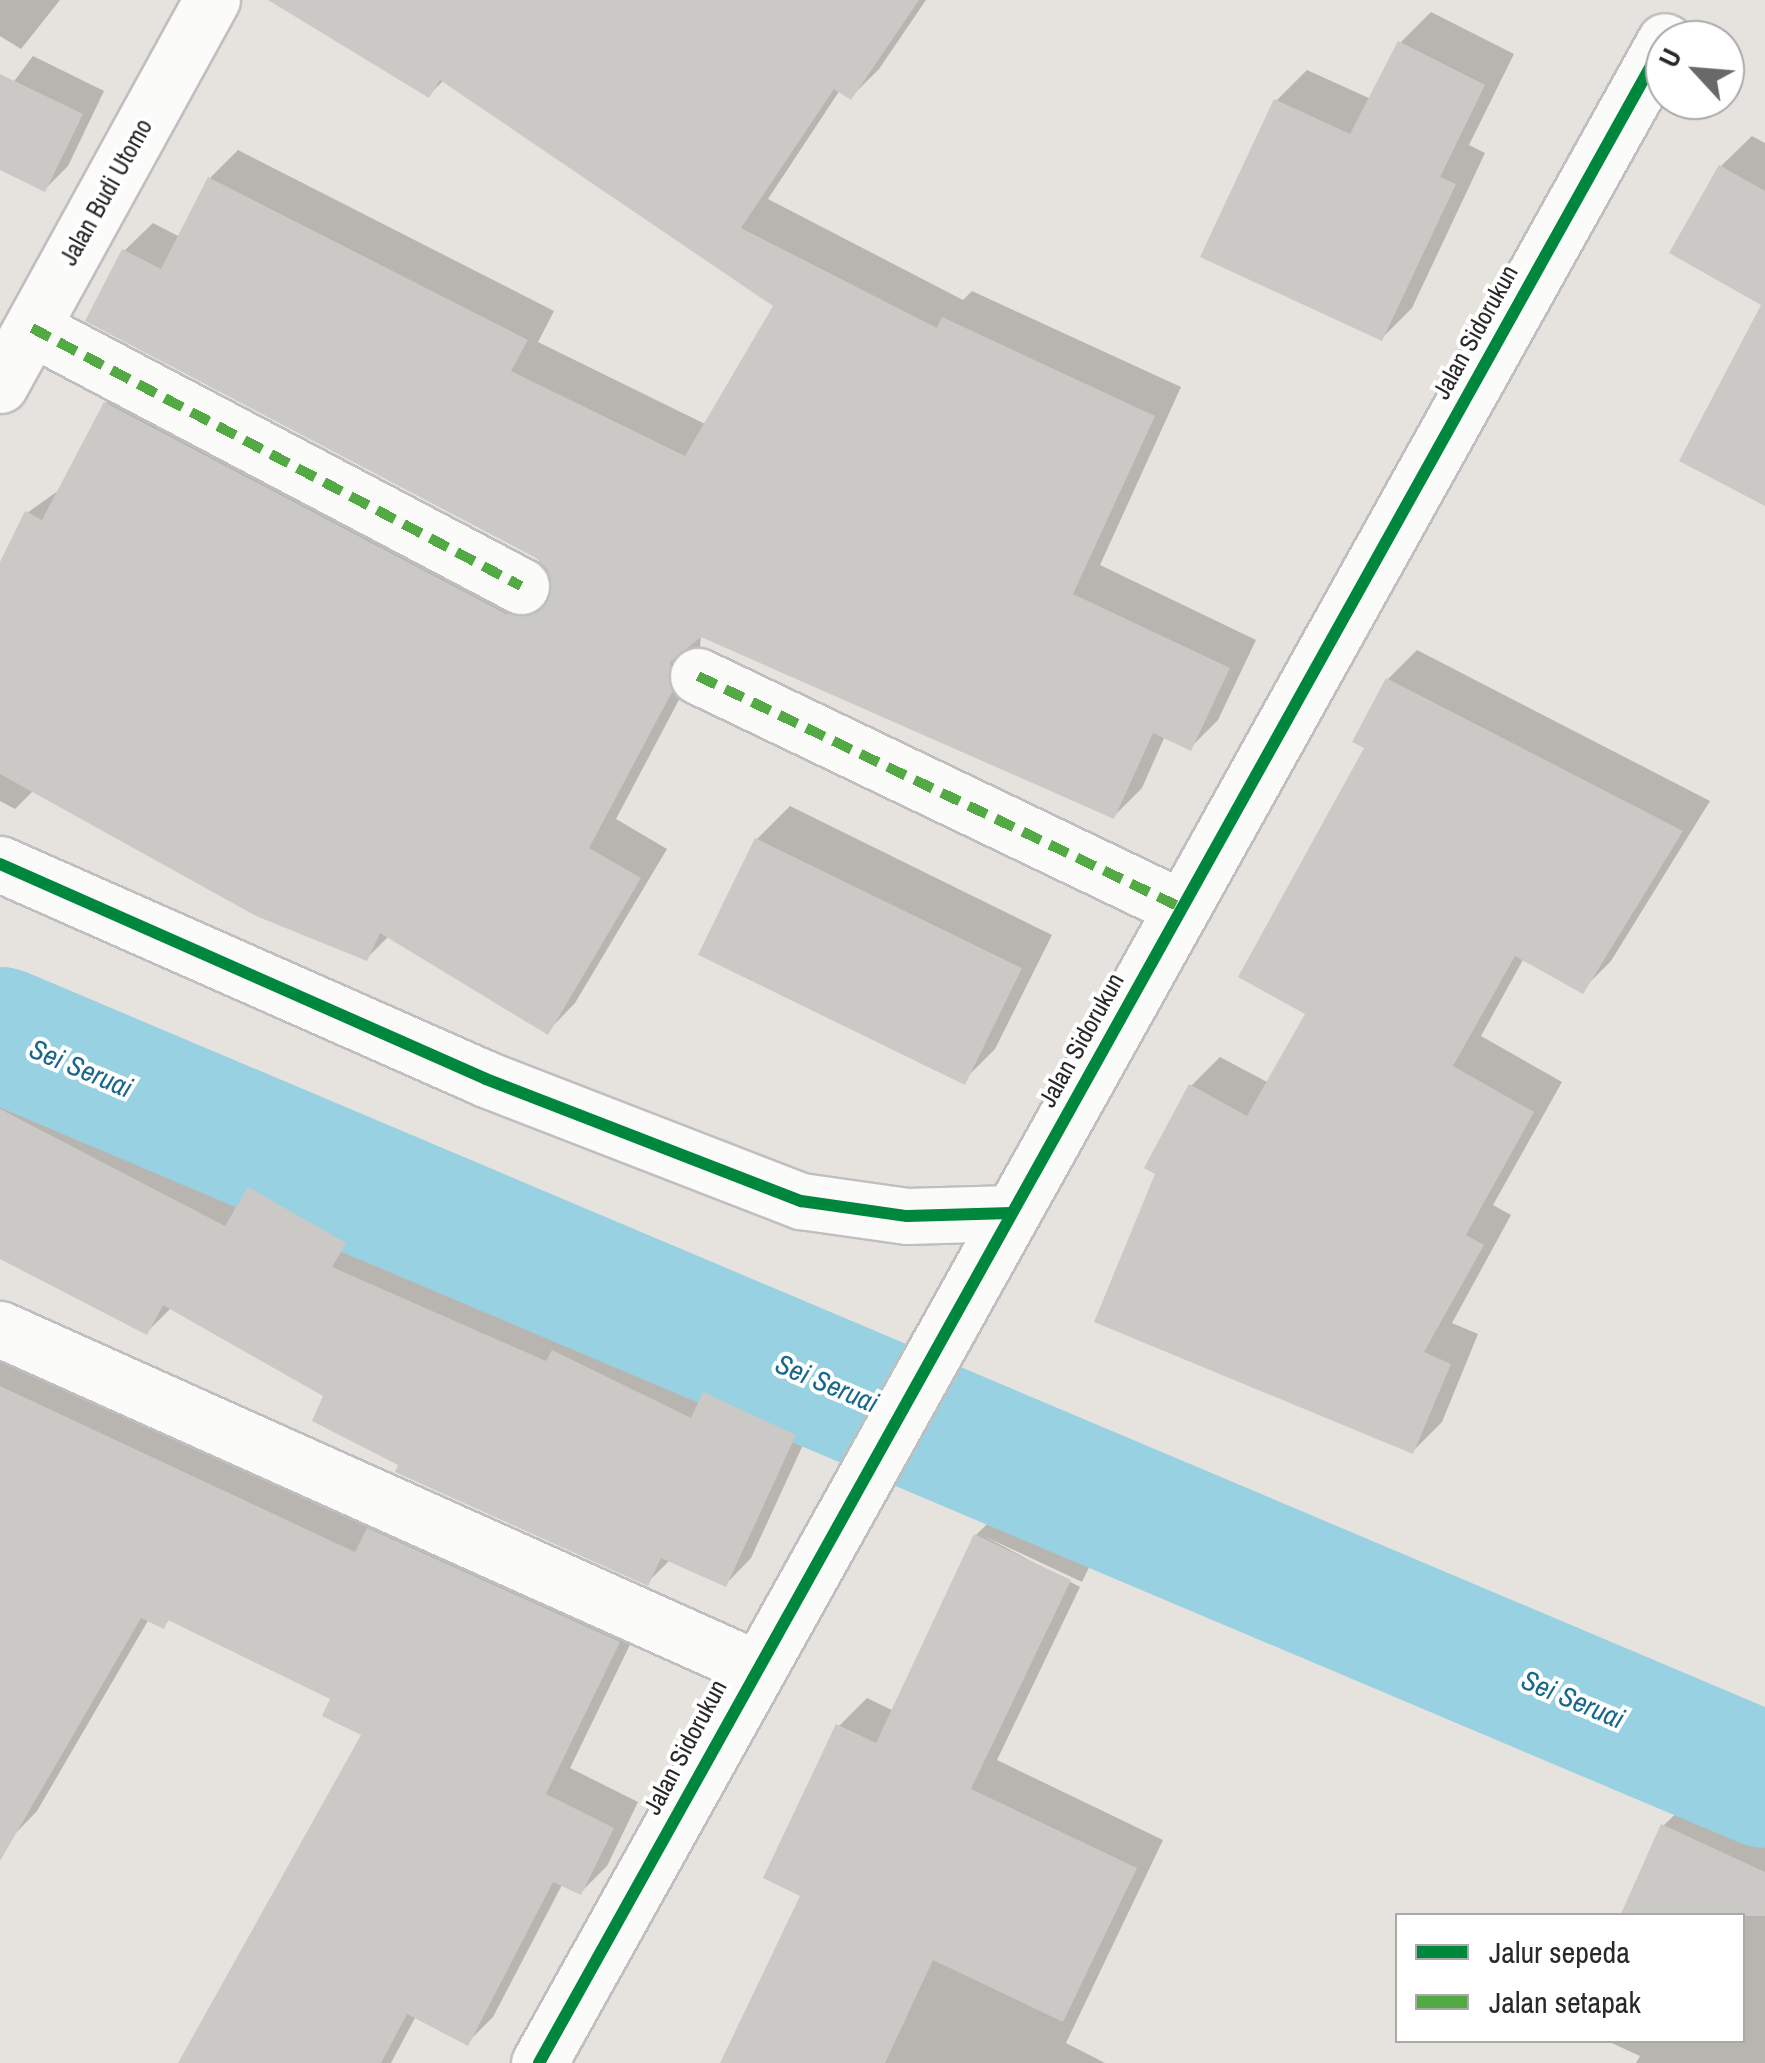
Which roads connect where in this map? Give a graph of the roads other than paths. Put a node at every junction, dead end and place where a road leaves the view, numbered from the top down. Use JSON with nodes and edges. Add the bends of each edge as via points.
{"nodes":[{"id":1,"x":212,"y":0,"type":"edge"},
{"id":2,"x":1645,"y":76,"type":"edge"},
{"id":3,"x":32,"y":328,"type":"junction"},
{"id":4,"x":0,"y":385,"type":"edge"},
{"id":5,"x":521,"y":586,"type":"dead end"},
{"id":6,"x":698,"y":676,"type":"dead end"},
{"id":7,"x":0,"y":864,"type":"edge"},
{"id":8,"x":1180,"y":907,"type":"junction"},
{"id":9,"x":998,"y":1236,"type":"junction"},
{"id":10,"x":0,"y":1329,"type":"edge"},
{"id":11,"x":754,"y":1667,"type":"junction"},
{"id":12,"x":539,"y":2063,"type":"edge"}],
"edges":[{"from":1,"to":3,"type":"street","name":"Jalan Budi Utomo"},
{"from":2,"to":8,"type":"street","name":"Jalan Sidorukun"},
{"from":3,"to":4,"type":"street","name":"Jalan Budi Utomo"},
{"from":3,"to":5,"type":"street"},
{"from":6,"to":8,"type":"street"},
{"from":7,"to":9,"type":"street","via":[[486,1078],[800,1201]]},
{"from":8,"to":9,"type":"street","name":"Jalan Sidorukun"},
{"from":9,"to":11,"type":"street","name":"Jalan Sidorukun"},
{"from":10,"to":11,"type":"street"},
{"from":11,"to":12,"type":"street","name":"Jalan Sidorukun"}]}
